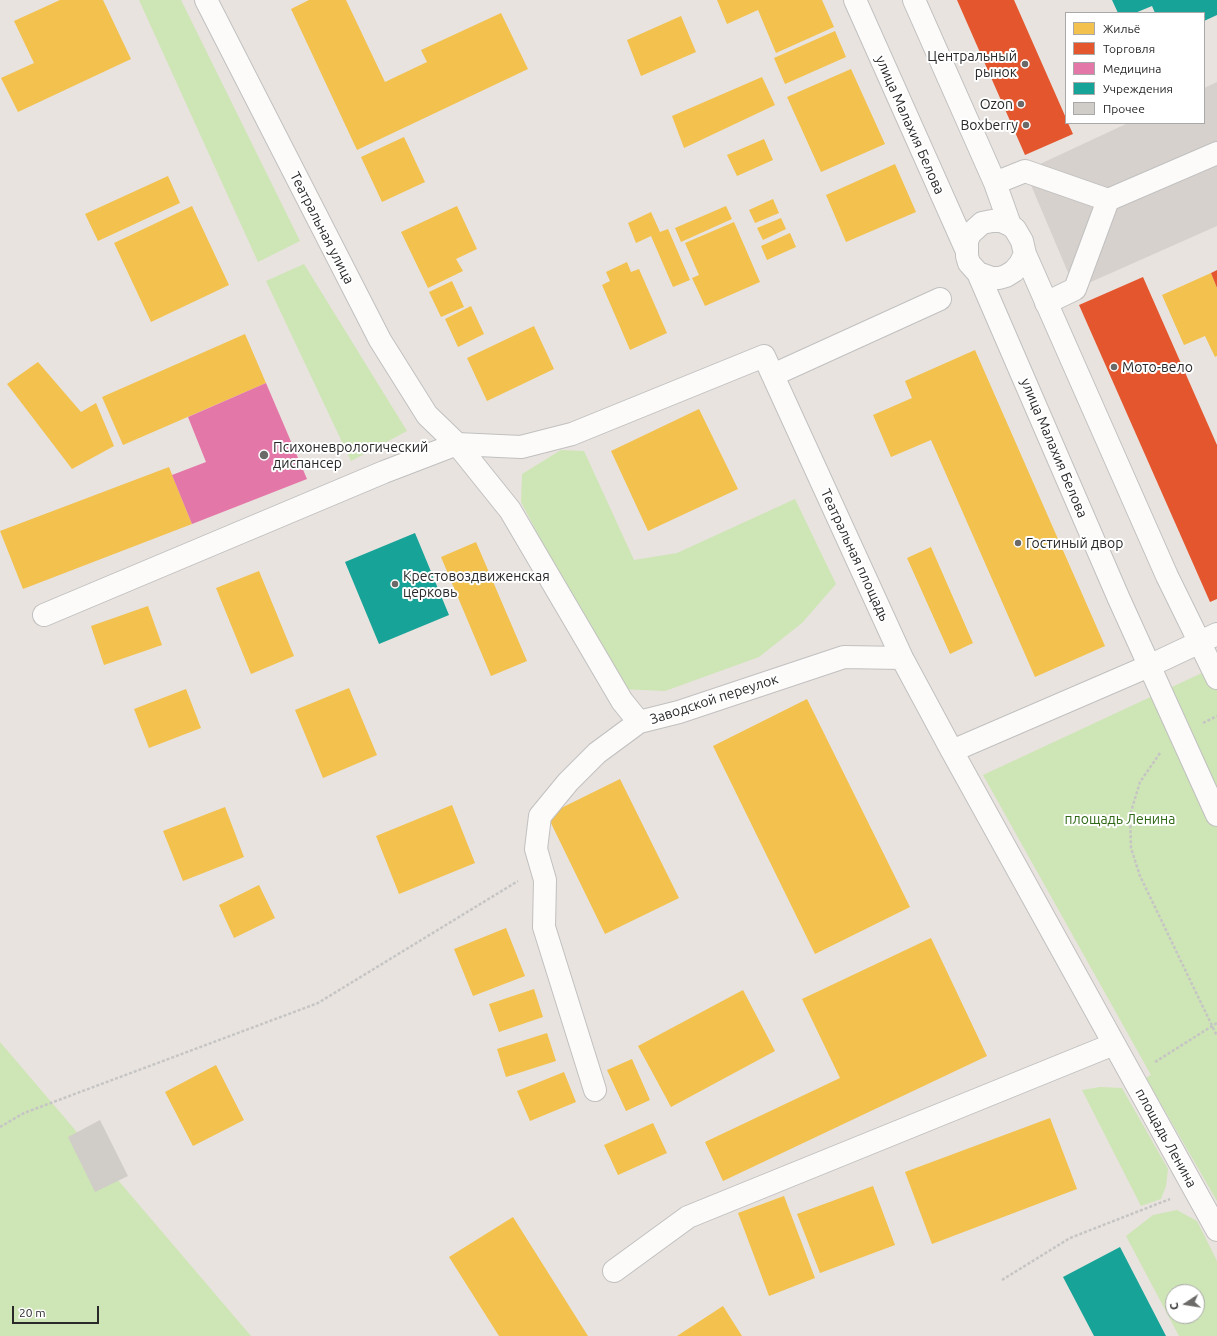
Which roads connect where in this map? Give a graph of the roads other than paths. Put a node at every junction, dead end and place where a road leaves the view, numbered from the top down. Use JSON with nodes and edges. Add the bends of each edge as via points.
{"nodes":[{"id":1,"x":206,"y":0,"type":"edge"},
{"id":2,"x":855,"y":0,"type":"edge"},
{"id":3,"x":914,"y":0,"type":"edge"},
{"id":4,"x":1217,"y":152,"type":"edge"},
{"id":5,"x":995,"y":183,"type":"junction"},
{"id":6,"x":1108,"y":200,"type":"junction"},
{"id":7,"x":1010,"y":225,"type":"junction"},
{"id":8,"x":966,"y":249,"type":"junction"},
{"id":9,"x":1025,"y":254,"type":"junction"},
{"id":10,"x":978,"y":273,"type":"junction"},
{"id":11,"x":940,"y":299,"type":"dead end"},
{"id":12,"x":1046,"y":303,"type":"junction"},
{"id":13,"x":768,"y":366,"type":"junction"},
{"id":14,"x":457,"y":444,"type":"junction"},
{"id":15,"x":44,"y":615,"type":"dead end"},
{"id":16,"x":1208,"y":638,"type":"edge"},
{"id":17,"x":902,"y":658,"type":"junction"},
{"id":18,"x":1150,"y":666,"type":"junction"},
{"id":19,"x":1217,"y":678,"type":"edge"},
{"id":20,"x":639,"y":722,"type":"junction"},
{"id":21,"x":952,"y":751,"type":"junction"},
{"id":22,"x":1217,"y":815,"type":"edge"},
{"id":23,"x":1114,"y":1044,"type":"junction"},
{"id":24,"x":595,"y":1090,"type":"dead end"},
{"id":25,"x":1217,"y":1230,"type":"edge"},
{"id":26,"x":614,"y":1271,"type":"dead end"}],
"edges":[{"from":1,"to":14,"type":"street","name":"Театральная улица","via":[[380,340],[427,415]]},
{"from":2,"to":8,"type":"street","name":"улица Малахия Белова"},
{"from":3,"to":5,"type":"street"},
{"from":4,"to":6,"type":"street"},
{"from":5,"to":6,"type":"street","via":[[1025,170]]},
{"from":5,"to":7,"type":"street"},
{"from":6,"to":12,"type":"street","via":[[1075,289]]},
{"from":7,"to":8,"type":"street","via":[[1001,221],[982,223],[970,234]]},
{"from":7,"to":9,"type":"street","via":[[1019,235]]},
{"from":8,"to":10,"type":"street","name":"улица Малахия Белова","via":[[969,263]]},
{"from":9,"to":10,"type":"street","via":[[1014,271],[1006,276],[992,278]]},
{"from":9,"to":12,"type":"street"},
{"from":10,"to":18,"type":"street","name":"улица Малахия Белова"},
{"from":11,"to":13,"type":"street"},
{"from":12,"to":16,"type":"street","via":[[1167,576]]},
{"from":13,"to":14,"type":"street","via":[[572,434],[521,447]]},
{"from":13,"to":17,"type":"street","name":"Театральная площадь"},
{"from":14,"to":15,"type":"street"},
{"from":14,"to":20,"type":"street","name":"Заводской переулок","via":[[510,510],[622,701]]},
{"from":16,"to":18,"type":"street"},
{"from":16,"to":19,"type":"street"},
{"from":17,"to":20,"type":"street","name":"Заводской переулок","via":[[844,657],[679,712]]},
{"from":17,"to":21,"type":"street","name":"Театральная площадь"},
{"from":18,"to":21,"type":"street"},
{"from":18,"to":22,"type":"street"},
{"from":20,"to":24,"type":"street","via":[[597,753],[568,782],[540,816],[536,849],[545,880],[544,927]]},
{"from":21,"to":23,"type":"street","name":"площадь Ленина"},
{"from":23,"to":25,"type":"street","name":"площадь Ленина"},
{"from":23,"to":26,"type":"street","via":[[688,1217]]}]}
